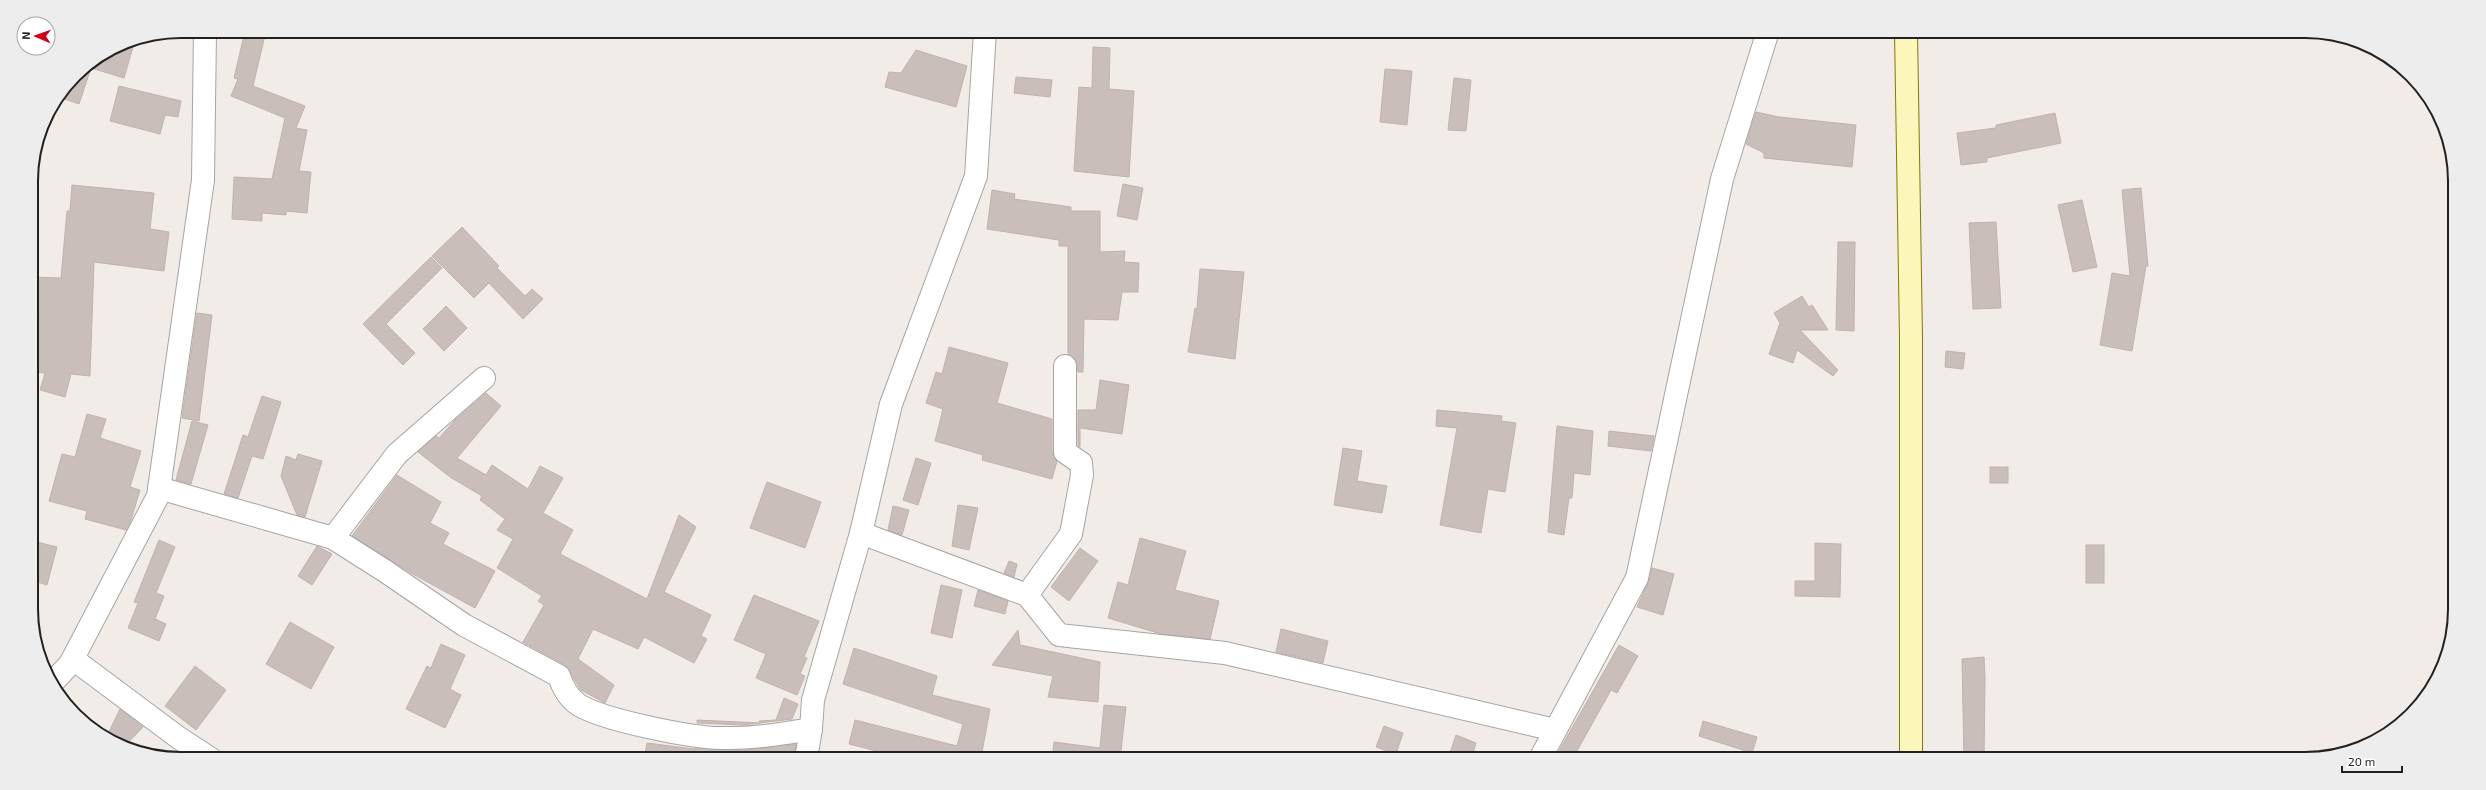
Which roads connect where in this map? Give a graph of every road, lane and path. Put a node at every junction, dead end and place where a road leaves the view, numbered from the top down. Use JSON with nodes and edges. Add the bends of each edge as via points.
{"nodes":[{"id":1,"x":205,"y":38,"type":"edge"},
{"id":2,"x":985,"y":38,"type":"edge"},
{"id":3,"x":1766,"y":38,"type":"edge"},
{"id":4,"x":1906,"y":38,"type":"edge"},
{"id":5,"x":1065,"y":366,"type":"dead end"},
{"id":6,"x":484,"y":378,"type":"dead end"},
{"id":7,"x":159,"y":488,"type":"junction"},
{"id":8,"x":861,"y":533,"type":"junction"},
{"id":9,"x":333,"y":538,"type":"junction"},
{"id":10,"x":1027,"y":595,"type":"junction"},
{"id":11,"x":73,"y":659,"type":"junction"},
{"id":12,"x":56,"y":679,"type":"edge"},
{"id":13,"x":811,"y":729,"type":"junction"},
{"id":14,"x":1554,"y":730,"type":"junction"},
{"id":15,"x":200,"y":752,"type":"edge"},
{"id":16,"x":807,"y":752,"type":"edge"},
{"id":17,"x":1543,"y":752,"type":"edge"},
{"id":18,"x":1912,"y":752,"type":"edge"}],
"edges":[{"from":1,"to":7,"type":"street","via":[[203,180]]},
{"from":2,"to":8,"type":"street","via":[[976,176],[891,404]]},
{"from":3,"to":14,"type":"street","via":[[1722,179],[1638,578]]},
{"from":4,"to":18,"type":"main road","via":[[1911,338]]},
{"from":5,"to":10,"type":"street","via":[[1065,452],[1081,463],[1082,475],[1071,534]]},
{"from":6,"to":9,"type":"street","via":[[397,454]]},
{"from":7,"to":9,"type":"street"},
{"from":7,"to":11,"type":"street","via":[[158,496]]},
{"from":8,"to":10,"type":"street"},
{"from":8,"to":13,"type":"street","via":[[813,700]]},
{"from":9,"to":13,"type":"street","via":[[464,625],[559,676],[563,690],[579,705],[606,716],[676,732],[719,738],[763,738]]},
{"from":10,"to":14,"type":"street","via":[[1059,635],[1225,653]]},
{"from":11,"to":12,"type":"street"},
{"from":11,"to":15,"type":"street"},
{"from":13,"to":16,"type":"street"},
{"from":14,"to":17,"type":"street"}]}
